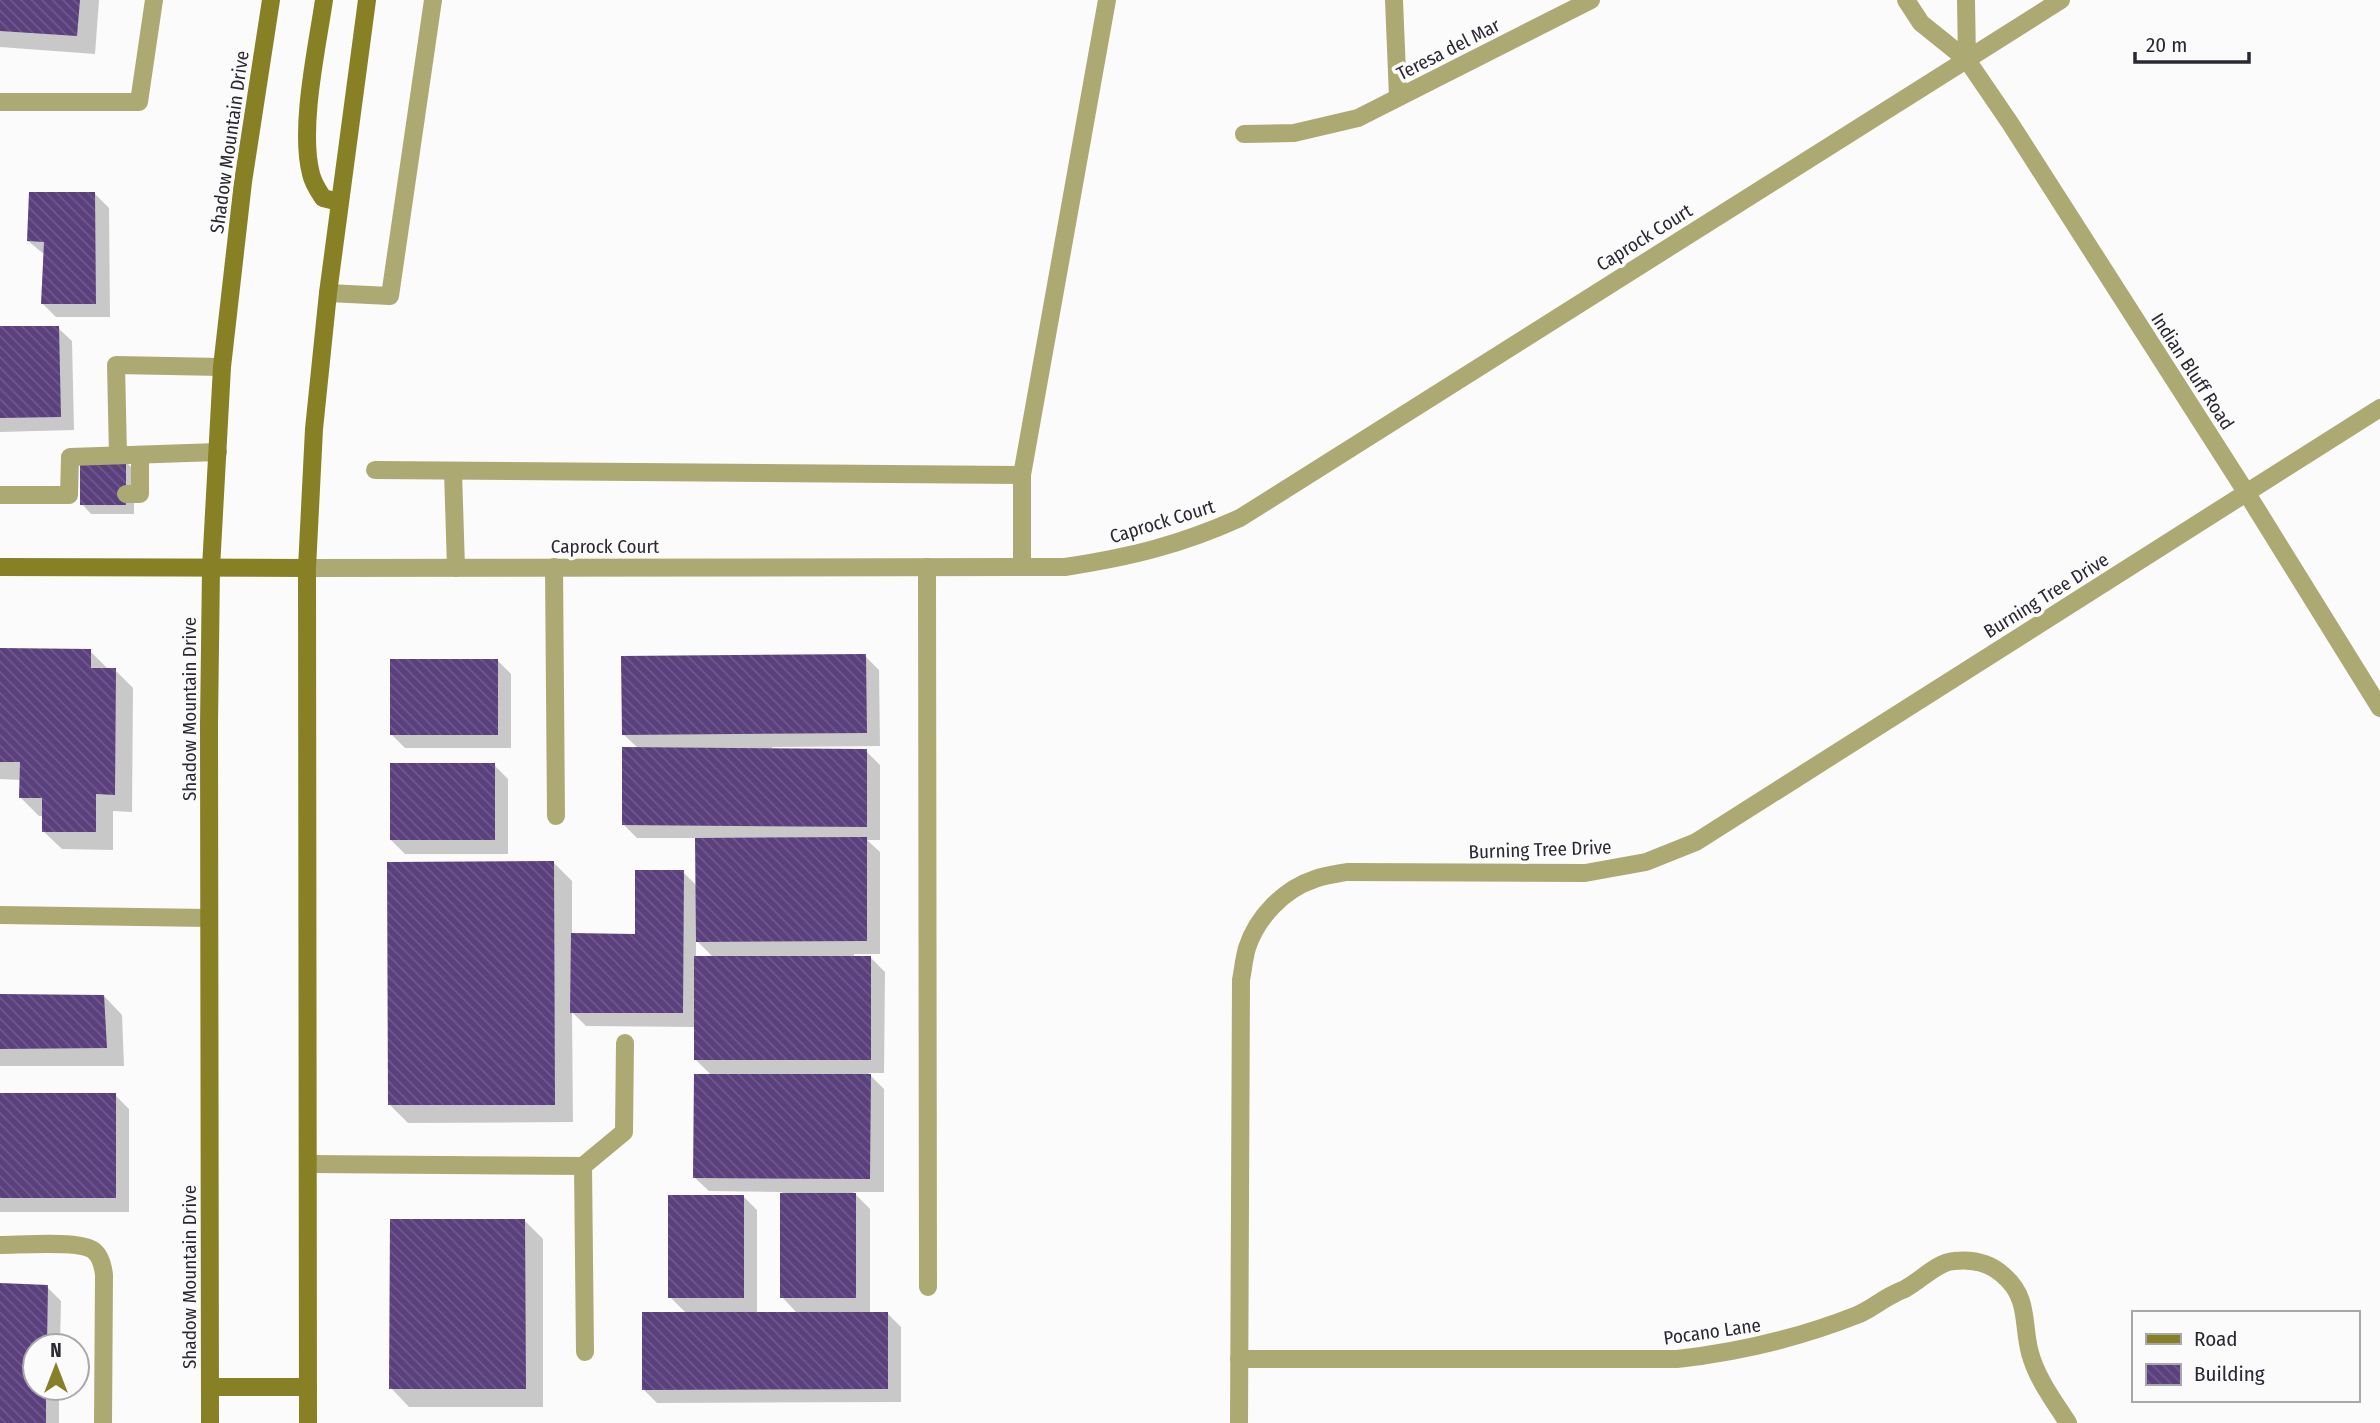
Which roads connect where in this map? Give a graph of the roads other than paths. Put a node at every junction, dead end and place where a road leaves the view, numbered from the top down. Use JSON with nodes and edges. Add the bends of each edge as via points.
{"nodes":[{"id":1,"x":154,"y":0,"type":"edge"},
{"id":2,"x":271,"y":0,"type":"edge"},
{"id":3,"x":324,"y":0,"type":"edge"},
{"id":4,"x":368,"y":0,"type":"edge"},
{"id":5,"x":433,"y":0,"type":"edge"},
{"id":6,"x":1107,"y":0,"type":"edge"},
{"id":7,"x":1394,"y":0,"type":"edge"},
{"id":8,"x":1591,"y":0,"type":"edge"},
{"id":9,"x":1906,"y":0,"type":"edge"},
{"id":10,"x":1966,"y":0,"type":"edge"},
{"id":11,"x":2061,"y":0,"type":"edge"},
{"id":12,"x":1967,"y":60,"type":"junction"},
{"id":13,"x":1398,"y":97,"type":"junction"},
{"id":14,"x":0,"y":102,"type":"edge"},
{"id":15,"x":1244,"y":134,"type":"dead end"},
{"id":16,"x":339,"y":202,"type":"junction"},
{"id":17,"x":328,"y":293,"type":"junction"},
{"id":18,"x":222,"y":367,"type":"junction"},
{"id":19,"x":2380,"y":408,"type":"edge"},
{"id":20,"x":218,"y":452,"type":"junction"},
{"id":21,"x":118,"y":455,"type":"junction"},
{"id":22,"x":141,"y":455,"type":"junction"},
{"id":23,"x":375,"y":470,"type":"dead end"},
{"id":24,"x":453,"y":471,"type":"junction"},
{"id":25,"x":1022,"y":475,"type":"junction"},
{"id":26,"x":2246,"y":492,"type":"junction"},
{"id":27,"x":126,"y":494,"type":"dead end"},
{"id":28,"x":0,"y":495,"type":"edge"},
{"id":29,"x":0,"y":567,"type":"edge"},
{"id":30,"x":554,"y":567,"type":"junction"},
{"id":31,"x":927,"y":567,"type":"junction"},
{"id":32,"x":1022,"y":567,"type":"junction"},
{"id":33,"x":211,"y":568,"type":"junction"},
{"id":34,"x":307,"y":568,"type":"junction"},
{"id":35,"x":456,"y":568,"type":"junction"},
{"id":36,"x":2380,"y":708,"type":"edge"},
{"id":37,"x":556,"y":816,"type":"dead end"},
{"id":38,"x":0,"y":915,"type":"edge"},
{"id":39,"x":209,"y":918,"type":"junction"},
{"id":40,"x":625,"y":1043,"type":"dead end"},
{"id":41,"x":307,"y":1164,"type":"junction"},
{"id":42,"x":583,"y":1166,"type":"junction"},
{"id":43,"x":0,"y":1245,"type":"edge"},
{"id":44,"x":928,"y":1287,"type":"dead end"},
{"id":45,"x":585,"y":1352,"type":"dead end"},
{"id":46,"x":1239,"y":1360,"type":"junction"},
{"id":47,"x":210,"y":1387,"type":"junction"},
{"id":48,"x":307,"y":1387,"type":"junction"},
{"id":49,"x":103,"y":1423,"type":"edge"},
{"id":50,"x":210,"y":1423,"type":"edge"},
{"id":51,"x":307,"y":1423,"type":"edge"},
{"id":52,"x":1239,"y":1423,"type":"edge"},
{"id":53,"x":2068,"y":1423,"type":"edge"}],
"edges":[{"from":1,"to":14,"type":"street","via":[[139,102]]},
{"from":2,"to":18,"type":"main road","name":"Shadow Mountain Drive","via":[[243,182]]},
{"from":3,"to":16,"type":"main road","via":[[310,100],[310,171],[323,198]]},
{"from":4,"to":16,"type":"main road"},
{"from":5,"to":17,"type":"street","via":[[390,296]]},
{"from":6,"to":25,"type":"street"},
{"from":7,"to":13,"type":"street","name":"Teresa del Mar"},
{"from":8,"to":13,"type":"street","name":"Teresa del Mar"},
{"from":9,"to":12,"type":"street","via":[[1920,23]]},
{"from":10,"to":12,"type":"street"},
{"from":11,"to":12,"type":"street","name":"Caprock Court"},
{"from":12,"to":26,"type":"street","name":"Indian Bluff Road"},
{"from":12,"to":32,"type":"street","name":"Caprock Court","via":[[1240,518],[1129,557],[1065,567]]},
{"from":13,"to":15,"type":"street","name":"Teresa del Mar","via":[[1358,118],[1294,133]]},
{"from":16,"to":17,"type":"main road"},
{"from":17,"to":34,"type":"main road","via":[[314,429]]},
{"from":18,"to":20,"type":"main road","name":"Shadow Mountain Drive"},
{"from":18,"to":21,"type":"street","via":[[116,365]]},
{"from":19,"to":26,"type":"street","name":"Burning Tree Drive"},
{"from":20,"to":22,"type":"street"},
{"from":20,"to":33,"type":"main road","name":"Shadow Mountain Drive"},
{"from":21,"to":22,"type":"street"},
{"from":21,"to":28,"type":"street","via":[[69,457],[75,495]]},
{"from":22,"to":27,"type":"street","via":[[141,494]]},
{"from":23,"to":24,"type":"street"},
{"from":24,"to":25,"type":"street"},
{"from":24,"to":35,"type":"street"},
{"from":25,"to":32,"type":"street"},
{"from":26,"to":36,"type":"street","name":"Indian Bluff Road"},
{"from":26,"to":46,"type":"street","name":"Burning Tree Drive","via":[[1696,842],[1646,862],[1585,873],[1347,872],[1315,879],[1278,901],[1248,947],[1241,980]]},
{"from":29,"to":33,"type":"main road","name":"Caprock Court"},
{"from":30,"to":31,"type":"street","name":"Caprock Court"},
{"from":30,"to":35,"type":"street","name":"Caprock Court"},
{"from":30,"to":37,"type":"street"},
{"from":31,"to":32,"type":"street","name":"Caprock Court"},
{"from":31,"to":44,"type":"street"},
{"from":33,"to":34,"type":"main road","name":"Caprock Court"},
{"from":33,"to":39,"type":"main road","name":"Shadow Mountain Drive"},
{"from":34,"to":35,"type":"street","name":"Caprock Court"},
{"from":34,"to":41,"type":"main road"},
{"from":38,"to":39,"type":"street"},
{"from":39,"to":47,"type":"main road","name":"Shadow Mountain Drive"},
{"from":40,"to":42,"type":"street","via":[[624,1132]]},
{"from":41,"to":42,"type":"street"},
{"from":41,"to":48,"type":"main road"},
{"from":42,"to":45,"type":"street"},
{"from":43,"to":49,"type":"street","via":[[78,1245],[93,1250],[101,1259]]},
{"from":46,"to":52,"type":"street","name":"Burning Tree Drive"},
{"from":46,"to":53,"type":"street","name":"Pocano Lane","via":[[1677,1360],[1709,1356],[1772,1344],[1859,1314],[1953,1261],[1984,1263],[2004,1275],[2018,1293],[2029,1352]]},
{"from":47,"to":48,"type":"main road"},
{"from":47,"to":50,"type":"main road","name":"Shadow Mountain Drive"},
{"from":48,"to":51,"type":"main road"}]}
